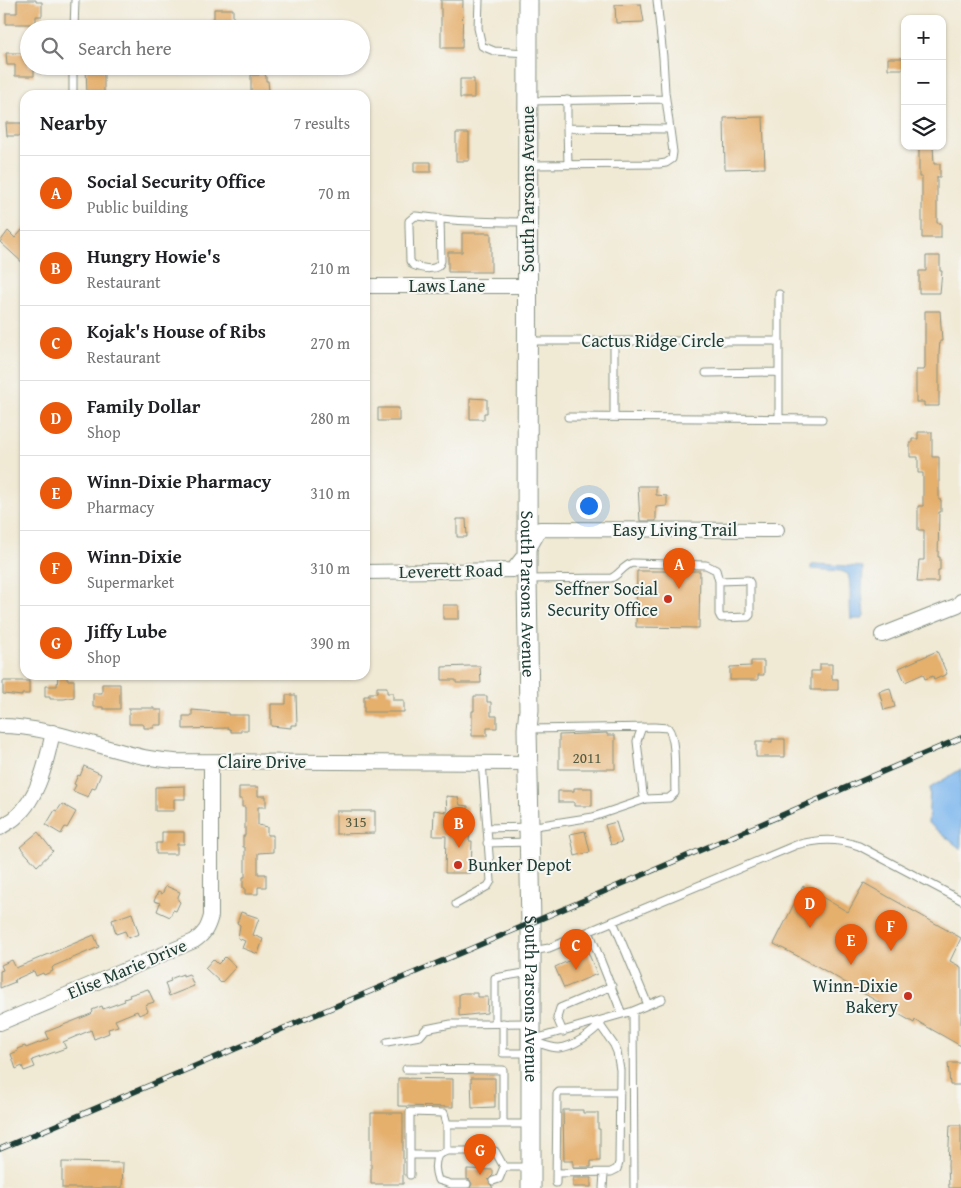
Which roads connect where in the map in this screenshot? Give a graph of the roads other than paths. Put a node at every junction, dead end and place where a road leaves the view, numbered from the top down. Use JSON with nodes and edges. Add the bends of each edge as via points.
{"nodes":[{"id":1,"x":75,"y":0,"type":"edge"},
{"id":2,"x":479,"y":0,"type":"edge"},
{"id":3,"x":528,"y":0,"type":"edge"},
{"id":4,"x":657,"y":0,"type":"edge"},
{"id":5,"x":74,"y":20,"type":"edge"},
{"id":6,"x":528,"y":53,"type":"junction"},
{"id":7,"x":73,"y":75,"type":"edge"},
{"id":8,"x":73,"y":90,"type":"edge"},
{"id":9,"x":666,"y":99,"type":"junction"},
{"id":10,"x":528,"y":100,"type":"junction"},
{"id":11,"x":567,"y":100,"type":"junction"},
{"id":12,"x":567,"y":128,"type":"junction"},
{"id":13,"x":670,"y":129,"type":"junction"},
{"id":14,"x":568,"y":164,"type":"junction"},
{"id":15,"x":528,"y":165,"type":"junction"},
{"id":16,"x":440,"y":218,"type":"junction"},
{"id":17,"x":528,"y":222,"type":"junction"},
{"id":18,"x":370,"y":286,"type":"edge"},
{"id":19,"x":528,"y":286,"type":"junction"},
{"id":20,"x":779,"y":294,"type":"dead end"},
{"id":21,"x":528,"y":341,"type":"junction"},
{"id":22,"x":614,"y":341,"type":"junction"},
{"id":23,"x":779,"y":341,"type":"junction"},
{"id":24,"x":706,"y":372,"type":"dead end"},
{"id":25,"x":778,"y":372,"type":"junction"},
{"id":26,"x":568,"y":417,"type":"dead end"},
{"id":27,"x":614,"y":417,"type":"junction"},
{"id":28,"x":779,"y":418,"type":"junction"},
{"id":29,"x":822,"y":418,"type":"dead end"},
{"id":30,"x":776,"y":530,"type":"dead end"},
{"id":31,"x":527,"y":552,"type":"junction"},
{"id":32,"x":370,"y":572,"type":"edge"},
{"id":33,"x":527,"y":579,"type":"junction"},
{"id":34,"x":719,"y":581,"type":"junction"},
{"id":35,"x":961,"y":601,"type":"edge"},
{"id":36,"x":882,"y":634,"type":"dead end"},
{"id":37,"x":0,"y":726,"type":"edge"},
{"id":38,"x":642,"y":728,"type":"junction"},
{"id":39,"x":527,"y":729,"type":"junction"},
{"id":40,"x":54,"y":732,"type":"junction"},
{"id":41,"x":211,"y":762,"type":"junction"},
{"id":42,"x":482,"y":762,"type":"junction"},
{"id":43,"x":528,"y":762,"type":"junction"},
{"id":44,"x":646,"y":800,"type":"junction"},
{"id":45,"x":0,"y":828,"type":"edge"},
{"id":46,"x":487,"y":828,"type":"junction"},
{"id":47,"x":529,"y":835,"type":"junction"},
{"id":48,"x":487,"y":843,"type":"junction"},
{"id":49,"x":961,"y":900,"type":"edge"},
{"id":50,"x":456,"y":904,"type":"dead end"},
{"id":51,"x":613,"y":921,"type":"junction"},
{"id":52,"x":589,"y":931,"type":"junction"},
{"id":53,"x":531,"y":951,"type":"junction"},
{"id":54,"x":531,"y":972,"type":"junction"},
{"id":55,"x":612,"y":986,"type":"junction"},
{"id":56,"x":662,"y":999,"type":"dead end"},
{"id":57,"x":648,"y":1005,"type":"junction"},
{"id":58,"x":633,"y":1011,"type":"junction"},
{"id":59,"x":622,"y":1014,"type":"junction"},
{"id":60,"x":606,"y":1018,"type":"junction"},
{"id":61,"x":0,"y":1023,"type":"edge"},
{"id":62,"x":495,"y":1023,"type":"junction"},
{"id":63,"x":503,"y":1023,"type":"junction"},
{"id":64,"x":600,"y":1025,"type":"junction"},
{"id":65,"x":563,"y":1032,"type":"junction"},
{"id":66,"x":531,"y":1039,"type":"junction"},
{"id":67,"x":387,"y":1042,"type":"dead end"},
{"id":68,"x":406,"y":1069,"type":"dead end"},
{"id":69,"x":620,"y":1092,"type":"junction"},
{"id":70,"x":447,"y":1124,"type":"junction"},
{"id":71,"x":503,"y":1124,"type":"junction"},
{"id":72,"x":531,"y":1124,"type":"junction"},
{"id":73,"x":447,"y":1151,"type":"junction"},
{"id":74,"x":410,"y":1155,"type":"junction"},
{"id":75,"x":438,"y":1155,"type":"junction"},
{"id":76,"x":504,"y":1167,"type":"junction"},
{"id":77,"x":531,"y":1167,"type":"junction"},
{"id":78,"x":604,"y":1172,"type":"junction"},
{"id":79,"x":556,"y":1173,"type":"junction"},
{"id":80,"x":410,"y":1175,"type":"dead end"},
{"id":81,"x":493,"y":1181,"type":"dead end"},
{"id":82,"x":556,"y":1183,"type":"dead end"},
{"id":83,"x":467,"y":1184,"type":"dead end"},
{"id":84,"x":531,"y":1188,"type":"edge"},
{"id":85,"x":603,"y":1188,"type":"edge"},
{"id":86,"x":634,"y":1188,"type":"edge"}],
"edges":[{"from":1,"to":5,"type":"lane"},
{"from":2,"to":6,"type":"lane","via":[[478,28],[482,46],[494,51]]},
{"from":3,"to":6,"type":"main road","name":"South Parsons Avenue"},
{"from":4,"to":9,"type":"lane"},
{"from":6,"to":10,"type":"main road","name":"South Parsons Avenue"},
{"from":7,"to":8,"type":"lane"},
{"from":9,"to":11,"type":"lane"},
{"from":9,"to":13,"type":"lane"},
{"from":10,"to":11,"type":"lane"},
{"from":10,"to":15,"type":"main road","name":"South Parsons Avenue"},
{"from":11,"to":12,"type":"lane"},
{"from":12,"to":13,"type":"lane"},
{"from":12,"to":14,"type":"lane"},
{"from":13,"to":14,"type":"lane","via":[[673,152],[672,159],[666,162]]},
{"from":14,"to":15,"type":"lane"},
{"from":15,"to":17,"type":"main road","name":"South Parsons Avenue"},
{"from":16,"to":16,"type":"lane","via":[[415,216],[410,221],[410,260],[413,264],[429,268],[440,266]]},
{"from":16,"to":17,"type":"lane"},
{"from":17,"to":19,"type":"main road","name":"South Parsons Avenue"},
{"from":18,"to":19,"type":"street","name":"Laws Lane"},
{"from":19,"to":21,"type":"main road","name":"South Parsons Avenue"},
{"from":20,"to":23,"type":"lane"},
{"from":21,"to":22,"type":"lane","name":"Cactus Ridge Circle"},
{"from":21,"to":31,"type":"main road","name":"South Parsons Avenue"},
{"from":22,"to":23,"type":"lane","name":"Cactus Ridge Circle"},
{"from":22,"to":27,"type":"lane"},
{"from":23,"to":25,"type":"lane"},
{"from":24,"to":25,"type":"lane"},
{"from":25,"to":28,"type":"lane"},
{"from":26,"to":27,"type":"lane"},
{"from":27,"to":28,"type":"lane"},
{"from":28,"to":29,"type":"lane"},
{"from":30,"to":31,"type":"street","name":"Easy Living Trail","via":[[540,529]]},
{"from":31,"to":32,"type":"street","name":"Leverett Road","via":[[513,570]]},
{"from":31,"to":33,"type":"main road","name":"South Parsons Avenue"},
{"from":33,"to":34,"type":"lane","via":[[611,578],[632,563],[706,565],[716,570]]},
{"from":33,"to":39,"type":"main road","name":"South Parsons Avenue"},
{"from":34,"to":34,"type":"lane","via":[[750,582],[748,617],[721,618]]},
{"from":35,"to":36,"type":"street","via":[[958,605]]},
{"from":37,"to":40,"type":"street","name":"Claire Drive"},
{"from":38,"to":39,"type":"lane"},
{"from":38,"to":44,"type":"lane","via":[[637,741]]},
{"from":38,"to":44,"type":"lane","via":[[668,728],[673,745],[675,792],[669,798]]},
{"from":39,"to":43,"type":"main road","name":"South Parsons Avenue"},
{"from":40,"to":41,"type":"street","name":"Claire Drive","via":[[144,757]]},
{"from":40,"to":45,"type":"street","via":[[45,770],[33,794],[17,816]]},
{"from":41,"to":42,"type":"street","name":"Claire Drive"},
{"from":41,"to":61,"type":"street","name":"Elise Marie Drive","via":[[211,916],[207,930],[194,941]]},
{"from":42,"to":43,"type":"street","name":"Claire Drive"},
{"from":42,"to":46,"type":"lane"},
{"from":43,"to":47,"type":"main road","name":"South Parsons Avenue"},
{"from":44,"to":47,"type":"lane"},
{"from":46,"to":47,"type":"lane"},
{"from":46,"to":48,"type":"lane"},
{"from":47,"to":48,"type":"lane"},
{"from":47,"to":53,"type":"main road","name":"South Parsons Avenue"},
{"from":48,"to":50,"type":"lane","via":[[491,881],[488,886]]},
{"from":49,"to":51,"type":"lane","via":[[858,846],[829,839],[796,845]]},
{"from":51,"to":52,"type":"lane"},
{"from":51,"to":57,"type":"lane"},
{"from":52,"to":53,"type":"lane","via":[[549,948]]},
{"from":52,"to":55,"type":"lane"},
{"from":53,"to":54,"type":"main road","name":"South Parsons Avenue"},
{"from":54,"to":62,"type":"lane","via":[[495,978]]},
{"from":54,"to":66,"type":"main road","name":"South Parsons Avenue"},
{"from":55,"to":59,"type":"lane"},
{"from":55,"to":65,"type":"lane","via":[[560,1008],[557,1018]]},
{"from":56,"to":57,"type":"lane"},
{"from":57,"to":58,"type":"lane"},
{"from":58,"to":59,"type":"lane"},
{"from":58,"to":86,"type":"lane"},
{"from":59,"to":60,"type":"lane"},
{"from":60,"to":64,"type":"lane"},
{"from":60,"to":65,"type":"lane"},
{"from":62,"to":63,"type":"lane"},
{"from":62,"to":67,"type":"lane","via":[[451,1024],[426,1029],[420,1036]]},
{"from":63,"to":66,"type":"lane"},
{"from":63,"to":66,"type":"lane","via":[[503,1053]]},
{"from":64,"to":66,"type":"lane","via":[[567,1046],[557,1048]]},
{"from":64,"to":69,"type":"lane","via":[[617,1052]]},
{"from":65,"to":66,"type":"lane"},
{"from":66,"to":72,"type":"main road","name":"South Parsons Avenue"},
{"from":68,"to":71,"type":"lane","via":[[503,1070]]},
{"from":69,"to":78,"type":"lane","via":[[619,1162],[617,1169]]},
{"from":69,"to":79,"type":"lane","via":[[557,1094]]},
{"from":70,"to":71,"type":"lane"},
{"from":70,"to":73,"type":"lane"},
{"from":70,"to":74,"type":"lane","via":[[444,1113],[410,1112]]},
{"from":71,"to":72,"type":"lane"},
{"from":72,"to":77,"type":"main road","name":"South Parsons Avenue"},
{"from":73,"to":75,"type":"lane"},
{"from":73,"to":76,"type":"lane","via":[[495,1151]]},
{"from":74,"to":75,"type":"lane"},
{"from":74,"to":80,"type":"lane"},
{"from":75,"to":83,"type":"lane","via":[[435,1163],[438,1180]]},
{"from":76,"to":77,"type":"lane"},
{"from":76,"to":81,"type":"lane","via":[[499,1179]]},
{"from":77,"to":84,"type":"main road","name":"South Parsons Avenue"},
{"from":78,"to":79,"type":"lane"},
{"from":78,"to":85,"type":"lane"},
{"from":79,"to":82,"type":"lane"}]}
